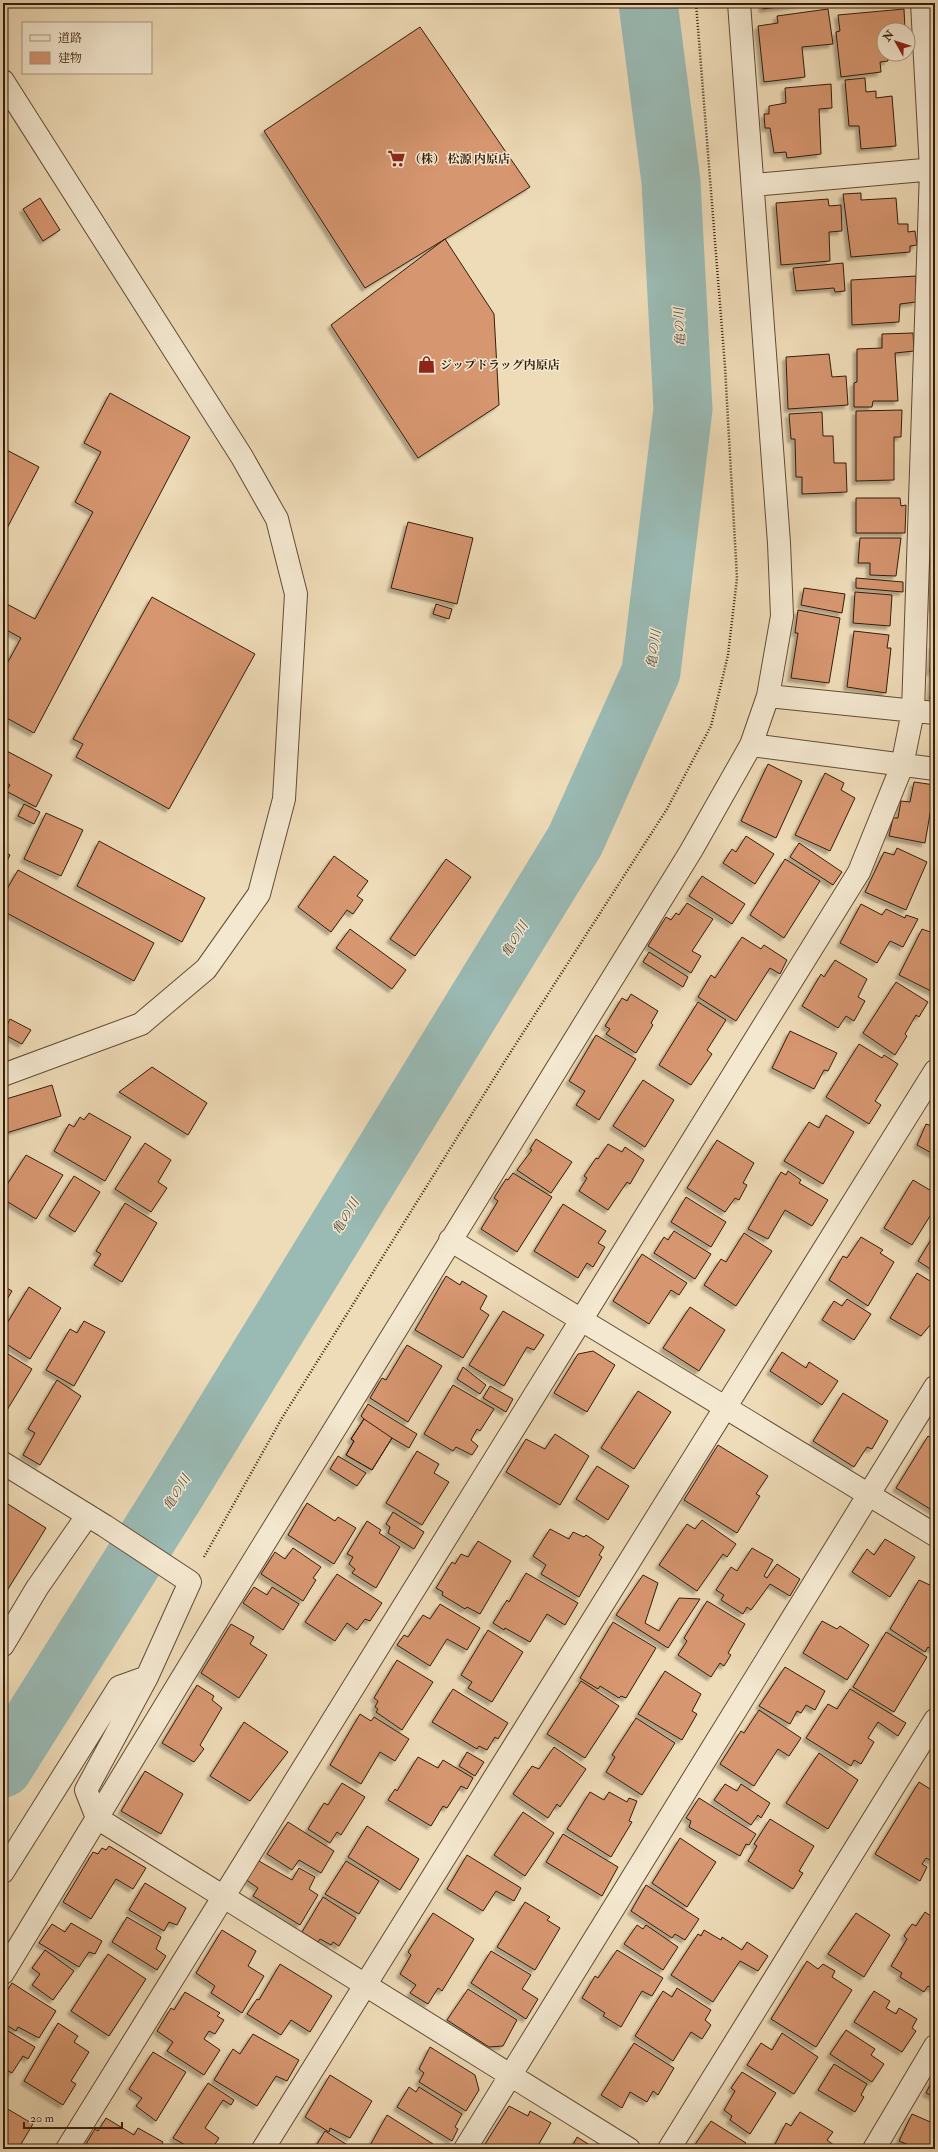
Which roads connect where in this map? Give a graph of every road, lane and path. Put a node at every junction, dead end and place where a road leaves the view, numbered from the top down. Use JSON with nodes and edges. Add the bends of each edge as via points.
{"nodes":[{"id":1,"x":696,"y":3,"type":"edge"},
{"id":2,"x":739,"y":3,"type":"edge"},
{"id":3,"x":922,"y":3,"type":"edge"},
{"id":4,"x":3,"y":81,"type":"edge"},
{"id":5,"x":933,"y":169,"type":"edge"},
{"id":6,"x":753,"y":185,"type":"junction"},
{"id":7,"x":768,"y":696,"type":"junction"},
{"id":8,"x":913,"y":711,"type":"junction"},
{"id":9,"x":935,"y":713,"type":"edge"},
{"id":10,"x":751,"y":745,"type":"junction"},
{"id":11,"x":902,"y":766,"type":"junction"},
{"id":12,"x":935,"y":769,"type":"edge"},
{"id":13,"x":935,"y":1071,"type":"edge"},
{"id":14,"x":3,"y":1075,"type":"edge"},
{"id":15,"x":450,"y":1240,"type":"junction"},
{"id":16,"x":583,"y":1321,"type":"junction"},
{"id":17,"x":935,"y":1388,"type":"edge"},
{"id":18,"x":726,"y":1408,"type":"junction"},
{"id":19,"x":3,"y":1463,"type":"edge"},
{"id":20,"x":869,"y":1495,"type":"junction"},
{"id":21,"x":96,"y":1521,"type":"junction"},
{"id":22,"x":935,"y":1535,"type":"edge"},
{"id":23,"x":185,"y":1579,"type":"junction"},
{"id":24,"x":3,"y":1645,"type":"edge"},
{"id":25,"x":147,"y":1677,"type":"junction"},
{"id":26,"x":935,"y":1720,"type":"edge"},
{"id":27,"x":97,"y":1818,"type":"junction"},
{"id":28,"x":3,"y":1872,"type":"edge"},
{"id":29,"x":223,"y":1896,"type":"junction"},
{"id":30,"x":3,"y":1973,"type":"edge"},
{"id":31,"x":366,"y":1985,"type":"junction"},
{"id":32,"x":935,"y":2046,"type":"edge"},
{"id":33,"x":510,"y":2075,"type":"junction"},
{"id":34,"x":67,"y":2149,"type":"edge"},
{"id":35,"x":264,"y":2149,"type":"edge"},
{"id":36,"x":465,"y":2149,"type":"edge"},
{"id":37,"x":629,"y":2149,"type":"edge"},
{"id":38,"x":670,"y":2149,"type":"edge"},
{"id":39,"x":874,"y":2149,"type":"edge"}],
"edges":[{"from":1,"to":23,"type":"path","via":[[725,367],[738,578],[728,655],[711,726],[667,809],[503,1064],[282,1418]]},
{"from":2,"to":6,"type":"street"},
{"from":3,"to":5,"type":"street"},
{"from":4,"to":14,"type":"street","via":[[242,457],[277,519],[296,594],[284,799],[259,894],[206,969],[141,1024]]},
{"from":5,"to":6,"type":"street"},
{"from":5,"to":8,"type":"street"},
{"from":6,"to":7,"type":"street","via":[[782,616]]},
{"from":7,"to":8,"type":"street"},
{"from":7,"to":10,"type":"street"},
{"from":8,"to":9,"type":"street"},
{"from":8,"to":11,"type":"street"},
{"from":10,"to":11,"type":"street"},
{"from":10,"to":15,"type":"street","via":[[691,851]]},
{"from":11,"to":12,"type":"street"},
{"from":11,"to":16,"type":"street","via":[[859,872]]},
{"from":13,"to":18,"type":"street"},
{"from":15,"to":16,"type":"street"},
{"from":15,"to":27,"type":"street"},
{"from":16,"to":18,"type":"street"},
{"from":16,"to":29,"type":"street"},
{"from":17,"to":20,"type":"street"},
{"from":18,"to":20,"type":"street"},
{"from":18,"to":31,"type":"street"},
{"from":19,"to":21,"type":"street"},
{"from":20,"to":22,"type":"street"},
{"from":20,"to":33,"type":"street"},
{"from":21,"to":23,"type":"street"},
{"from":21,"to":24,"type":"street","via":[[38,1588]]},
{"from":23,"to":25,"type":"street"},
{"from":25,"to":27,"type":"street","via":[[86,1790]]},
{"from":25,"to":28,"type":"street","via":[[119,1687]]},
{"from":26,"to":38,"type":"street"},
{"from":27,"to":29,"type":"street"},
{"from":27,"to":30,"type":"street"},
{"from":29,"to":31,"type":"street"},
{"from":29,"to":34,"type":"street"},
{"from":31,"to":33,"type":"street"},
{"from":31,"to":35,"type":"street"},
{"from":32,"to":39,"type":"street"},
{"from":33,"to":36,"type":"street"},
{"from":33,"to":37,"type":"street"}]}
